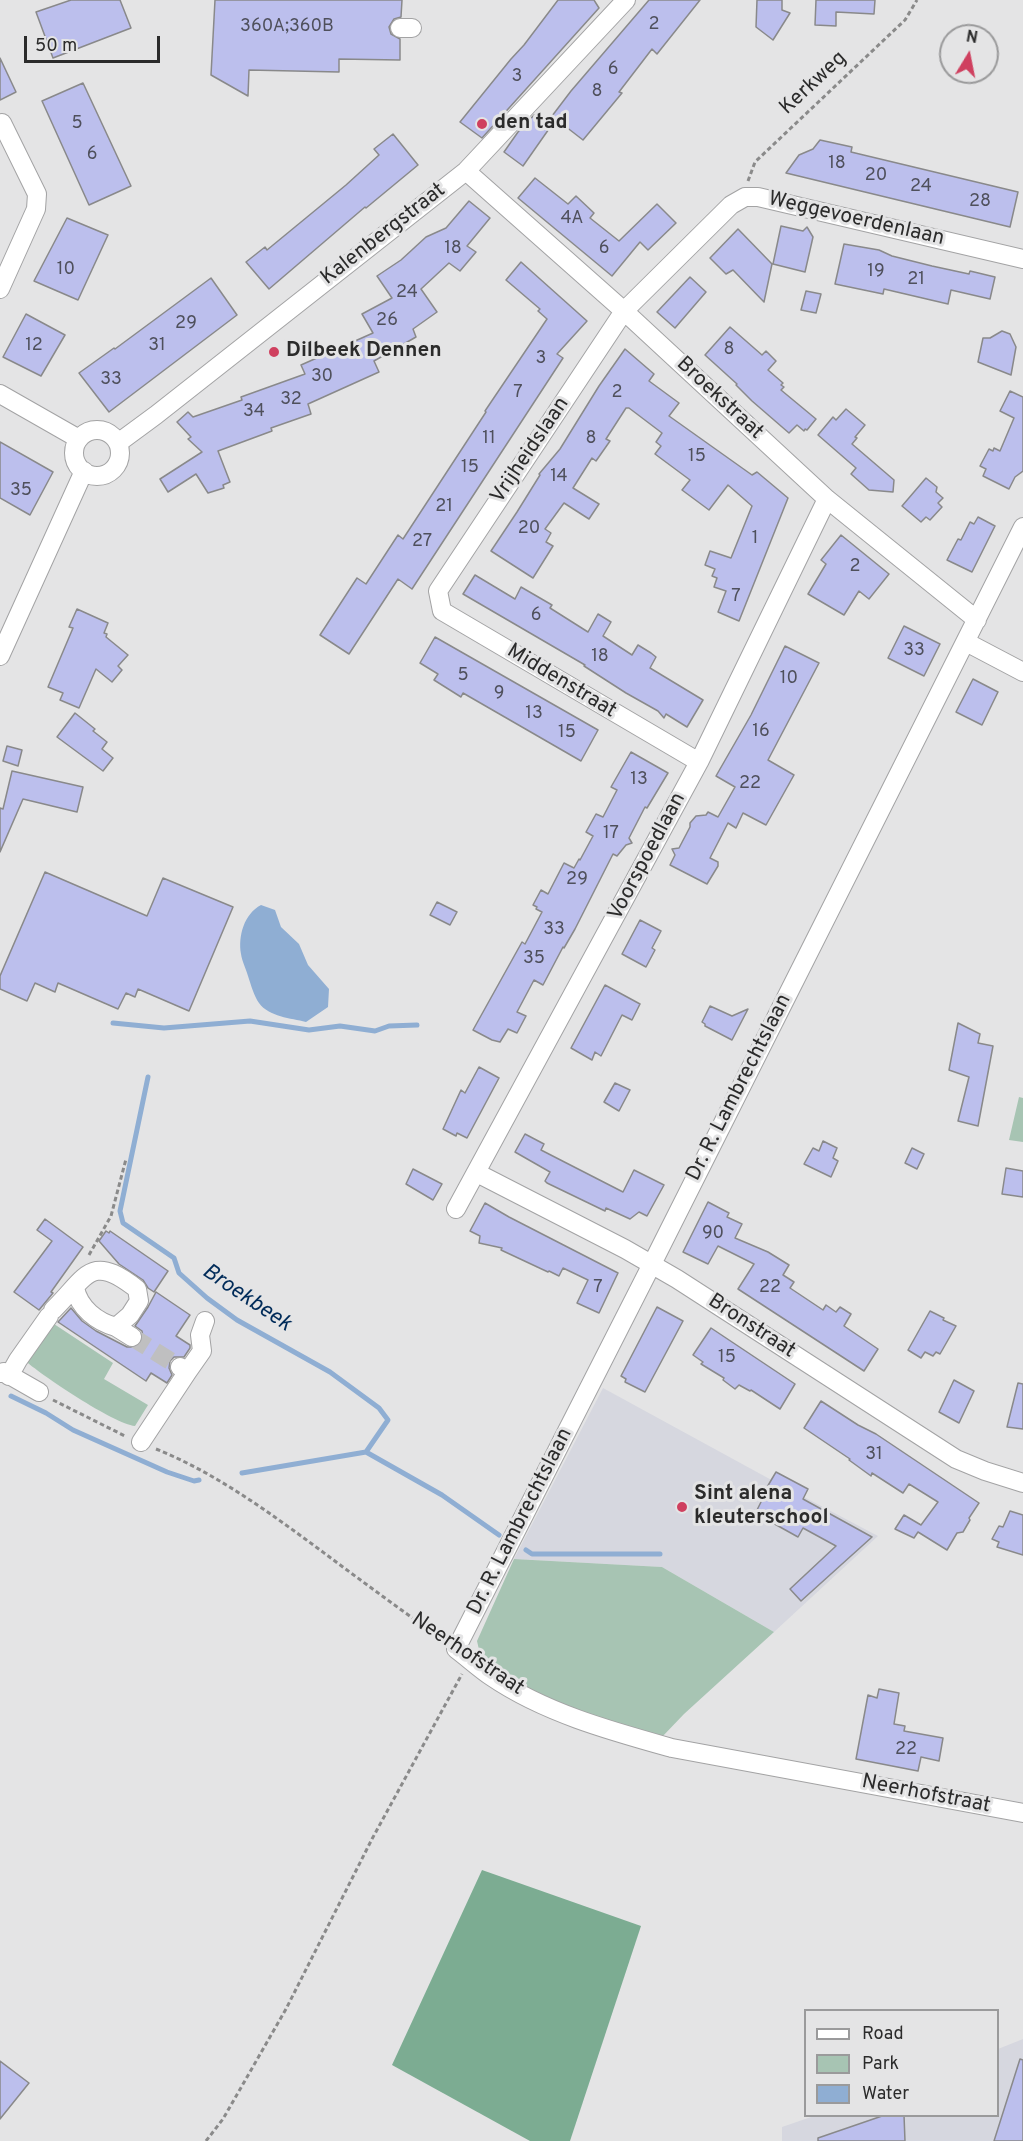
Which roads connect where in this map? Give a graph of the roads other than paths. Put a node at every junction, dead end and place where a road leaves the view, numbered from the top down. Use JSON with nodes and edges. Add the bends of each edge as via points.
{"nodes":[{"id":1,"x":626,"y":0,"type":"edge"},
{"id":2,"x":2,"y":123,"type":"dead end"},
{"id":3,"x":466,"y":171,"type":"junction"},
{"id":4,"x":1023,"y":259,"type":"edge"},
{"id":5,"x":0,"y":289,"type":"edge"},
{"id":6,"x":624,"y":311,"type":"junction"},
{"id":7,"x":0,"y":394,"type":"edge"},
{"id":8,"x":79,"y":439,"type":"junction"},
{"id":9,"x":118,"y":442,"type":"junction"},
{"id":10,"x":84,"y":471,"type":"junction"},
{"id":11,"x":827,"y":499,"type":"junction"},
{"id":12,"x":1023,"y":527,"type":"edge"},
{"id":13,"x":438,"y":591,"type":"joint"},
{"id":14,"x":977,"y":620,"type":"junction"},
{"id":15,"x":966,"y":642,"type":"junction"},
{"id":16,"x":0,"y":656,"type":"edge"},
{"id":17,"x":1023,"y":672,"type":"edge"},
{"id":18,"x":699,"y":762,"type":"junction"},
{"id":19,"x":477,"y":1173,"type":"junction"},
{"id":20,"x":456,"y":1209,"type":"dead end"},
{"id":21,"x":652,"y":1264,"type":"junction"},
{"id":22,"x":75,"y":1288,"type":"junction"},
{"id":23,"x":205,"y":1321,"type":"dead end"},
{"id":24,"x":116,"y":1327,"type":"junction"},
{"id":25,"x":132,"y":1337,"type":"tunnel mouth"},
{"id":26,"x":5,"y":1374,"type":"edge"},
{"id":27,"x":39,"y":1392,"type":"road end"},
{"id":28,"x":141,"y":1442,"type":"road end"},
{"id":29,"x":1023,"y":1483,"type":"edge"},
{"id":30,"x":462,"y":1654,"type":"joint"},
{"id":31,"x":1023,"y":1813,"type":"edge"}],
"edges":[{"from":1,"to":3,"type":"street","name":"Kalenbergstraat"},
{"from":2,"to":5,"type":"street","via":[[38,199]]},
{"from":3,"to":6,"type":"street","name":"Broekstraat"},
{"from":3,"to":9,"type":"street","name":"Kalenbergstraat"},
{"from":4,"to":6,"type":"street","name":"Weggevoerdenlaan","via":[[745,197],[731,205]]},
{"from":6,"to":11,"type":"street","name":"Broekstraat"},
{"from":6,"to":13,"type":"street","name":"Vrijheidslaan"},
{"from":7,"to":8,"type":"street"},
{"from":8,"to":9,"type":"street","via":[[95,430],[112,435]]},
{"from":8,"to":10,"type":"street","via":[[74,456]]},
{"from":9,"to":10,"type":"street","via":[[120,457],[112,470],[98,476]]},
{"from":10,"to":16,"type":"street"},
{"from":11,"to":14,"type":"street","name":"Broekstraat"},
{"from":11,"to":18,"type":"street","name":"Voorspoedlaan"},
{"from":12,"to":14,"type":"street","name":"Dr. R. Lambrechtslaan"},
{"from":13,"to":18,"type":"street","name":"Middenstraat","via":[[442,611]]},
{"from":14,"to":15,"type":"street","name":"Dr. R. Lambrechtslaan"},
{"from":15,"to":17,"type":"street"},
{"from":15,"to":21,"type":"street","name":"Dr. R. Lambrechtslaan"},
{"from":18,"to":19,"type":"street","name":"Voorspoedlaan"},
{"from":19,"to":20,"type":"street","name":"Voorspoedlaan"},
{"from":19,"to":21,"type":"street","name":"Bronstraat"},
{"from":21,"to":29,"type":"street","name":"Bronstraat","via":[[956,1458]]},
{"from":21,"to":30,"type":"street","name":"Dr. R. Lambrechtslaan"},
{"from":22,"to":24,"type":"street","via":[[85,1310]]},
{"from":22,"to":24,"type":"street","via":[[90,1272],[102,1269],[119,1274],[137,1289],[139,1301]]},
{"from":22,"to":26,"type":"street"},
{"from":23,"to":28,"type":"street","via":[[200,1335],[202,1351],[184,1369]]},
{"from":24,"to":25,"type":"street"},
{"from":26,"to":27,"type":"street"},
{"from":30,"to":31,"type":"street","name":"Neerhofstraat","via":[[492,1678],[524,1695],[629,1736],[672,1748]]}]}
